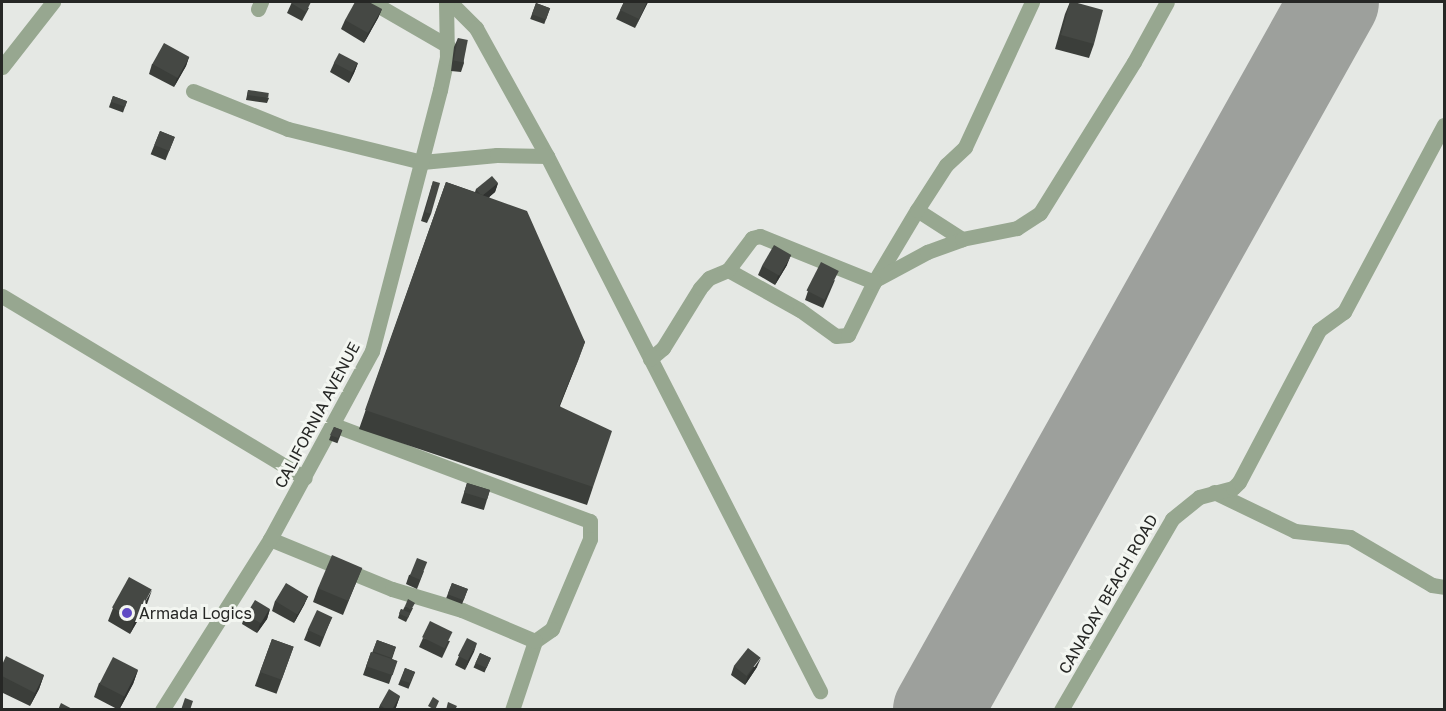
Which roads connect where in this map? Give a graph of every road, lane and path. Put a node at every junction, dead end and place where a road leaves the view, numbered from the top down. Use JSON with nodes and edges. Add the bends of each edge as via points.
{"nodes":[{"id":1,"x":53,"y":2,"type":"edge"},
{"id":2,"x":372,"y":2,"type":"edge"},
{"id":3,"x":448,"y":2,"type":"edge"},
{"id":4,"x":1032,"y":2,"type":"edge"},
{"id":5,"x":1167,"y":2,"type":"edge"},
{"id":6,"x":447,"y":46,"type":"junction"},
{"id":7,"x":2,"y":67,"type":"edge"},
{"id":8,"x":193,"y":91,"type":"dead end"},
{"id":9,"x":1444,"y":125,"type":"edge"},
{"id":10,"x":547,"y":156,"type":"junction"},
{"id":11,"x":422,"y":162,"type":"junction"},
{"id":12,"x":917,"y":210,"type":"junction"},
{"id":13,"x":962,"y":239,"type":"junction"},
{"id":14,"x":728,"y":270,"type":"junction"},
{"id":15,"x":874,"y":282,"type":"junction"},
{"id":16,"x":2,"y":296,"type":"edge"},
{"id":17,"x":650,"y":359,"type":"junction"},
{"id":18,"x":334,"y":425,"type":"junction"},
{"id":19,"x":305,"y":478,"type":"junction"},
{"id":20,"x":1214,"y":492,"type":"junction"},
{"id":21,"x":270,"y":538,"type":"junction"},
{"id":22,"x":1444,"y":587,"type":"edge"},
{"id":23,"x":535,"y":640,"type":"junction"},
{"id":24,"x":820,"y":691,"type":"dead end"},
{"id":25,"x":162,"y":710,"type":"edge"},
{"id":26,"x":512,"y":710,"type":"edge"},
{"id":27,"x":1061,"y":710,"type":"edge"}],
"edges":[{"from":1,"to":7,"type":"street"},
{"from":2,"to":6,"type":"street"},
{"from":3,"to":6,"type":"street","name":"CALIFORNIA AVENUE"},
{"from":3,"to":10,"type":"street","via":[[476,28]]},
{"from":4,"to":12,"type":"street","via":[[965,147],[946,165]]},
{"from":5,"to":13,"type":"street","via":[[1040,213],[1017,228]]},
{"from":6,"to":11,"type":"street","name":"CALIFORNIA AVENUE"},
{"from":8,"to":11,"type":"street","via":[[288,129]]},
{"from":9,"to":20,"type":"street","name":"CANAOAY BEACH ROAD","via":[[1344,312],[1319,330],[1239,482],[1233,488]]},
{"from":10,"to":11,"type":"street","via":[[497,155]]},
{"from":10,"to":17,"type":"street"},
{"from":11,"to":18,"type":"street","name":"CALIFORNIA AVENUE","via":[[372,351]]},
{"from":12,"to":13,"type":"street"},
{"from":12,"to":15,"type":"street"},
{"from":13,"to":15,"type":"street","via":[[911,260]]},
{"from":14,"to":15,"type":"street","via":[[745,244],[760,236]]},
{"from":14,"to":15,"type":"street","via":[[741,274],[842,337],[854,326]]},
{"from":14,"to":17,"type":"street","via":[[709,278],[700,288],[663,348]]},
{"from":16,"to":19,"type":"street"},
{"from":17,"to":24,"type":"street"},
{"from":18,"to":19,"type":"street","name":"CALIFORNIA AVENUE"},
{"from":18,"to":23,"type":"street","via":[[590,521],[590,539],[552,629]]},
{"from":19,"to":21,"type":"street","name":"CALIFORNIA AVENUE"},
{"from":20,"to":22,"type":"street","via":[[1295,531],[1350,537],[1432,585]]},
{"from":20,"to":27,"type":"street","name":"CANAOAY BEACH ROAD","via":[[1185,507],[1160,536]]},
{"from":21,"to":23,"type":"street","via":[[392,589],[462,610]]},
{"from":21,"to":25,"type":"street","name":"CALIFORNIA AVENUE"},
{"from":23,"to":26,"type":"street"}]}
